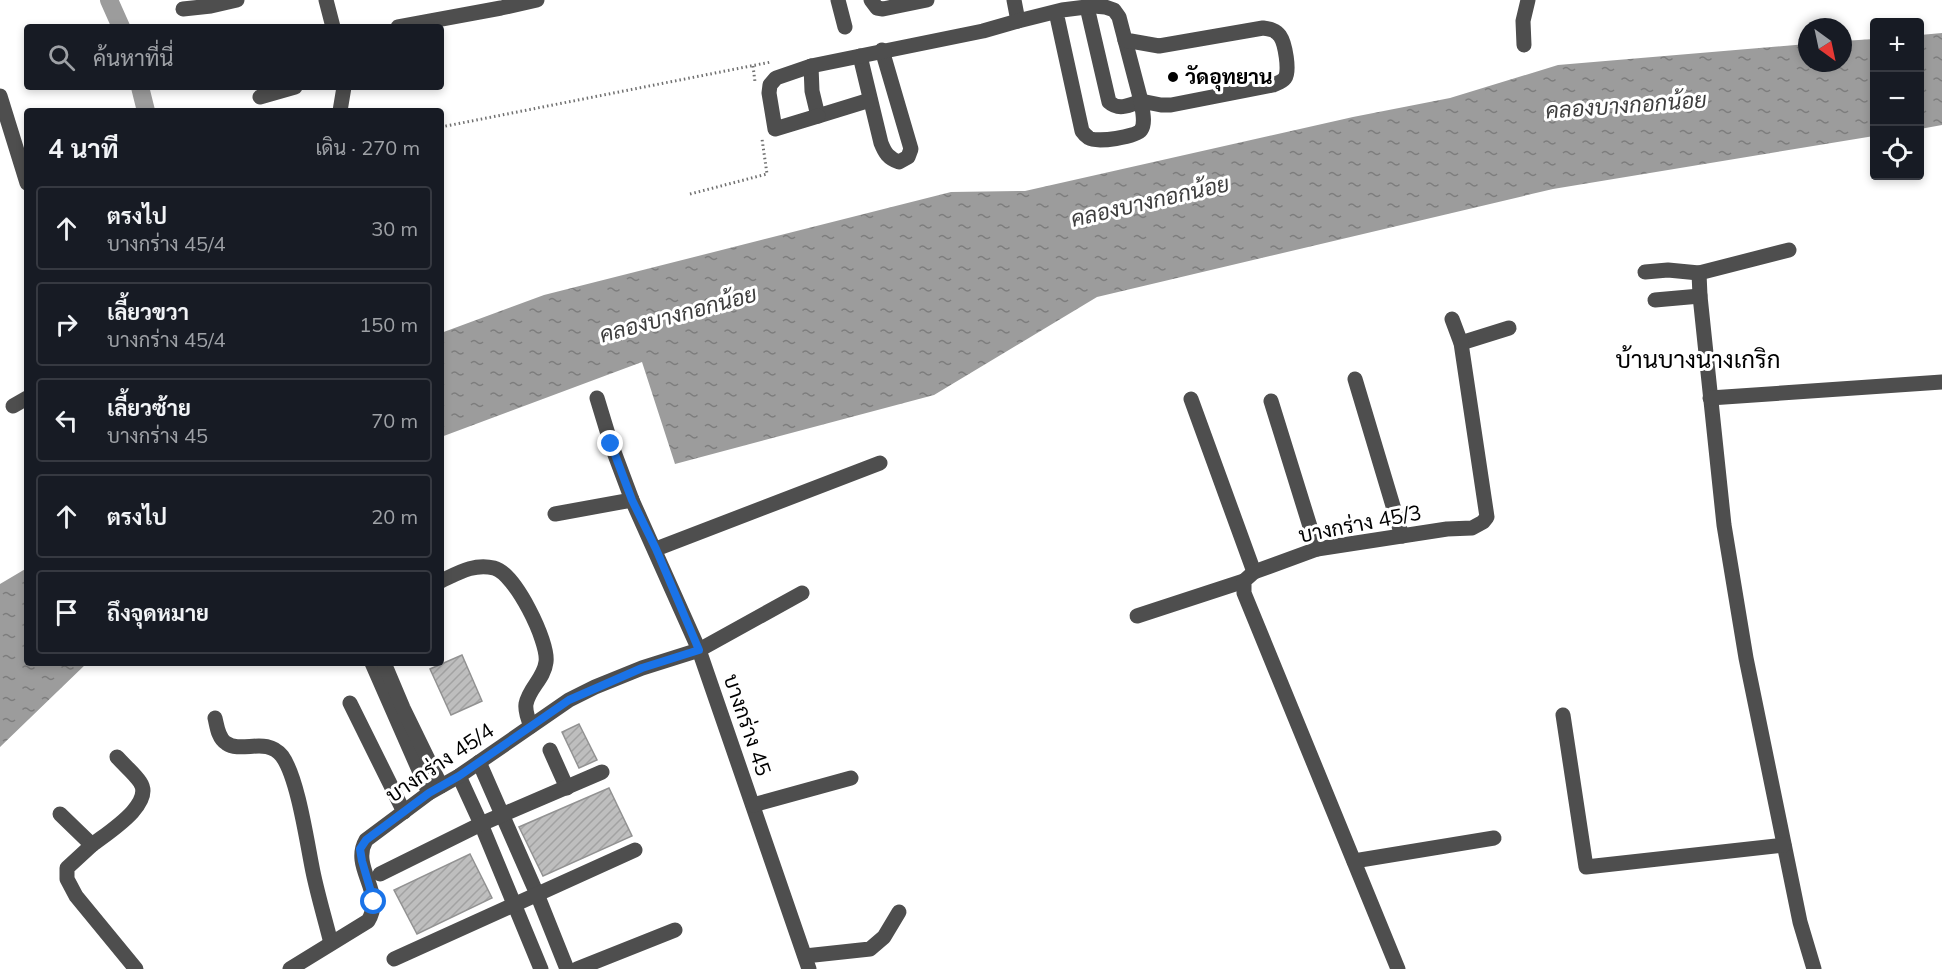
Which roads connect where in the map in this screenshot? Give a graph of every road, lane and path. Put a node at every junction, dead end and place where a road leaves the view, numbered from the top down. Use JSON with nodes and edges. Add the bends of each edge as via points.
{"nodes":[{"id":1,"x":237,"y":0,"type":"edge"},
{"id":2,"x":326,"y":0,"type":"edge"},
{"id":3,"x":537,"y":0,"type":"edge"},
{"id":4,"x":838,"y":0,"type":"edge"},
{"id":5,"x":871,"y":0,"type":"edge"},
{"id":6,"x":927,"y":0,"type":"edge"},
{"id":7,"x":1014,"y":0,"type":"edge"},
{"id":8,"x":1528,"y":0,"type":"edge"},
{"id":9,"x":1087,"y":7,"type":"junction"},
{"id":10,"x":183,"y":9,"type":"dead end"},
{"id":11,"x":1056,"y":12,"type":"junction"},
{"id":12,"x":1018,"y":21,"type":"junction"},
{"id":13,"x":332,"y":24,"type":"edge"},
{"id":14,"x":414,"y":24,"type":"edge"},
{"id":15,"x":845,"y":27,"type":"dead end"},
{"id":16,"x":1125,"y":40,"type":"junction"},
{"id":17,"x":1524,"y":45,"type":"dead end"},
{"id":18,"x":882,"y":50,"type":"junction"},
{"id":19,"x":860,"y":56,"type":"junction"},
{"id":20,"x":773,"y":61,"type":"dead end"},
{"id":21,"x":753,"y":66,"type":"junction"},
{"id":22,"x":811,"y":66,"type":"junction"},
{"id":23,"x":755,"y":87,"type":"dead end"},
{"id":24,"x":284,"y":90,"type":"edge"},
{"id":25,"x":344,"y":90,"type":"edge"},
{"id":26,"x":0,"y":96,"type":"edge"},
{"id":27,"x":260,"y":97,"type":"dead end"},
{"id":28,"x":870,"y":100,"type":"junction"},
{"id":29,"x":1141,"y":100,"type":"junction"},
{"id":30,"x":340,"y":108,"type":"edge"},
{"id":31,"x":818,"y":116,"type":"junction"},
{"id":32,"x":444,"y":126,"type":"edge"},
{"id":33,"x":5,"y":127,"type":"edge"},
{"id":34,"x":761,"y":130,"type":"dead end"},
{"id":35,"x":24,"y":175,"type":"edge"},
{"id":36,"x":690,"y":194,"type":"dead end"},
{"id":37,"x":1789,"y":250,"type":"dead end"},
{"id":38,"x":1644,"y":272,"type":"dead end"},
{"id":39,"x":1699,"y":273,"type":"junction"},
{"id":40,"x":1700,"y":296,"type":"junction"},
{"id":41,"x":1655,"y":300,"type":"dead end"},
{"id":42,"x":1452,"y":320,"type":"dead end"},
{"id":43,"x":1509,"y":328,"type":"dead end"},
{"id":44,"x":1461,"y":342,"type":"junction"},
{"id":45,"x":1355,"y":379,"type":"dead end"},
{"id":46,"x":1942,"y":382,"type":"edge"},
{"id":47,"x":597,"y":398,"type":"dead end"},
{"id":48,"x":1710,"y":398,"type":"junction"},
{"id":49,"x":1191,"y":399,"type":"dead end"},
{"id":50,"x":24,"y":400,"type":"edge"},
{"id":51,"x":1271,"y":401,"type":"dead end"},
{"id":52,"x":13,"y":406,"type":"dead end"},
{"id":53,"x":880,"y":463,"type":"dead end"},
{"id":54,"x":632,"y":500,"type":"junction"},
{"id":55,"x":555,"y":514,"type":"dead end"},
{"id":56,"x":1402,"y":536,"type":"junction"},
{"id":57,"x":656,"y":549,"type":"junction"},
{"id":58,"x":1317,"y":549,"type":"junction"},
{"id":59,"x":1249,"y":577,"type":"junction"},
{"id":60,"x":444,"y":580,"type":"edge"},
{"id":61,"x":802,"y":593,"type":"dead end"},
{"id":62,"x":1137,"y":616,"type":"dead end"},
{"id":63,"x":699,"y":650,"type":"junction"},
{"id":64,"x":373,"y":666,"type":"edge"},
{"id":65,"x":385,"y":666,"type":"edge"},
{"id":66,"x":350,"y":703,"type":"dead end"},
{"id":67,"x":1563,"y":715,"type":"dead end"},
{"id":68,"x":215,"y":718,"type":"dead end"},
{"id":69,"x":531,"y":726,"type":"junction"},
{"id":70,"x":549,"y":750,"type":"dead end"},
{"id":71,"x":117,"y":757,"type":"dead end"},
{"id":72,"x":479,"y":762,"type":"junction"},
{"id":73,"x":602,"y":772,"type":"dead end"},
{"id":74,"x":459,"y":776,"type":"junction"},
{"id":75,"x":851,"y":778,"type":"dead end"},
{"id":76,"x":567,"y":788,"type":"junction"},
{"id":77,"x":435,"y":790,"type":"junction"},
{"id":78,"x":753,"y":805,"type":"junction"},
{"id":79,"x":404,"y":812,"type":"junction"},
{"id":80,"x":60,"y":814,"type":"dead end"},
{"id":81,"x":502,"y":815,"type":"junction"},
{"id":82,"x":481,"y":824,"type":"junction"},
{"id":83,"x":1494,"y":838,"type":"dead end"},
{"id":84,"x":92,"y":845,"type":"junction"},
{"id":85,"x":1784,"y":845,"type":"junction"},
{"id":86,"x":635,"y":850,"type":"dead end"},
{"id":87,"x":1354,"y":861,"type":"junction"},
{"id":88,"x":380,"y":873,"type":"dead end"},
{"id":89,"x":537,"y":894,"type":"junction"},
{"id":90,"x":514,"y":904,"type":"junction"},
{"id":91,"x":899,"y":912,"type":"dead end"},
{"id":92,"x":675,"y":930,"type":"dead end"},
{"id":93,"x":338,"y":940,"type":"junction"},
{"id":94,"x":394,"y":959,"type":"dead end"},
{"id":95,"x":807,"y":962,"type":"edge"},
{"id":96,"x":136,"y":969,"type":"edge"},
{"id":97,"x":290,"y":969,"type":"edge"},
{"id":98,"x":541,"y":969,"type":"edge"},
{"id":99,"x":567,"y":969,"type":"edge"},
{"id":100,"x":577,"y":969,"type":"edge"},
{"id":101,"x":1398,"y":969,"type":"edge"},
{"id":102,"x":1814,"y":969,"type":"edge"}],
"edges":[{"from":1,"to":10,"type":"street"},
{"from":2,"to":13,"type":"street"},
{"from":3,"to":14,"type":"street"},
{"from":4,"to":15,"type":"street"},
{"from":5,"to":6,"type":"street","via":[[883,9]]},
{"from":7,"to":12,"type":"street"},
{"from":8,"to":17,"type":"street","via":[[1523,21]]},
{"from":9,"to":11,"type":"street"},
{"from":9,"to":16,"type":"street","via":[[1114,10]]},
{"from":9,"to":29,"type":"street","via":[[1109,102],[1120,107]]},
{"from":11,"to":12,"type":"street"},
{"from":11,"to":29,"type":"street","via":[[1082,131],[1096,140],[1137,134],[1143,124]]},
{"from":12,"to":18,"type":"street"},
{"from":16,"to":29,"type":"street"},
{"from":16,"to":29,"type":"street","via":[[1159,46],[1263,28],[1272,29],[1283,41],[1288,68],[1283,81],[1171,105]]},
{"from":18,"to":19,"type":"street"},
{"from":18,"to":28,"type":"street","via":[[911,149],[908,157],[899,162],[886,154]]},
{"from":19,"to":22,"type":"street"},
{"from":19,"to":28,"type":"street"},
{"from":20,"to":21,"type":"path"},
{"from":21,"to":23,"type":"path"},
{"from":21,"to":32,"type":"path"},
{"from":22,"to":31,"type":"street"},
{"from":22,"to":31,"type":"street","via":[[776,78],[769,93],[776,129]]},
{"from":24,"to":27,"type":"street"},
{"from":25,"to":30,"type":"street"},
{"from":26,"to":33,"type":"street"},
{"from":28,"to":31,"type":"street"},
{"from":33,"to":35,"type":"street"},
{"from":34,"to":36,"type":"path","via":[[767,174]]},
{"from":37,"to":39,"type":"street"},
{"from":38,"to":39,"type":"street"},
{"from":39,"to":40,"type":"street"},
{"from":40,"to":41,"type":"street"},
{"from":40,"to":48,"type":"street"},
{"from":42,"to":44,"type":"street","name":"บางกร่าง 45/3"},
{"from":43,"to":44,"type":"street"},
{"from":44,"to":56,"type":"street","name":"บางกร่าง 45/3","via":[[1487,517],[1472,528]]},
{"from":45,"to":56,"type":"street"},
{"from":46,"to":48,"type":"street"},
{"from":47,"to":54,"type":"street","name":"บางกร่าง 45"},
{"from":48,"to":85,"type":"street","via":[[1724,525],[1746,658]]},
{"from":49,"to":59,"type":"street"},
{"from":50,"to":52,"type":"street"},
{"from":51,"to":58,"type":"street"},
{"from":53,"to":57,"type":"street"},
{"from":54,"to":55,"type":"street"},
{"from":54,"to":57,"type":"street","name":"บางกร่าง 45"},
{"from":56,"to":58,"type":"street","name":"บางกร่าง 45/3"},
{"from":57,"to":63,"type":"street","name":"บางกร่าง 45"},
{"from":58,"to":59,"type":"street","name":"บางกร่าง 45/3"},
{"from":59,"to":62,"type":"street","name":"บางกร่าง 45/3"},
{"from":59,"to":87,"type":"street","via":[[1244,593]]},
{"from":60,"to":69,"type":"street","via":[[470,568],[496,568],[524,600],[546,650],[543,676],[526,704]]},
{"from":61,"to":63,"type":"street","name":"บางกร่าง 45/4"},
{"from":63,"to":69,"type":"street","name":"บางกร่าง 45/4","via":[[596,687]]},
{"from":63,"to":78,"type":"street","name":"บางกร่าง 45"},
{"from":64,"to":77,"type":"street"},
{"from":65,"to":77,"type":"street"},
{"from":66,"to":79,"type":"street"},
{"from":67,"to":85,"type":"street","via":[[1586,867]]},
{"from":68,"to":93,"type":"street","via":[[219,735],[226,743],[276,750],[283,758],[298,800],[314,875]]},
{"from":69,"to":72,"type":"street","name":"บางกร่าง 45/4"},
{"from":70,"to":76,"type":"street"},
{"from":71,"to":84,"type":"street","via":[[141,783],[144,793],[140,803]]},
{"from":72,"to":74,"type":"street","name":"บางกร่าง 45/4"},
{"from":72,"to":81,"type":"street"},
{"from":73,"to":76,"type":"street"},
{"from":74,"to":77,"type":"street","name":"บางกร่าง 45/4"},
{"from":74,"to":82,"type":"street"},
{"from":75,"to":78,"type":"street"},
{"from":76,"to":81,"type":"street"},
{"from":77,"to":79,"type":"street","name":"บางกร่าง 45/4"},
{"from":78,"to":95,"type":"street","name":"บางกร่าง 45"},
{"from":79,"to":93,"type":"street","name":"บางกร่าง 45/4","via":[[366,840],[360,849],[374,911],[368,921]]},
{"from":80,"to":84,"type":"street"},
{"from":81,"to":82,"type":"street"},
{"from":81,"to":89,"type":"street"},
{"from":82,"to":88,"type":"street"},
{"from":82,"to":90,"type":"street"},
{"from":83,"to":87,"type":"street"},
{"from":84,"to":96,"type":"street","via":[[68,868],[67,879],[76,896]]},
{"from":85,"to":102,"type":"street"},
{"from":86,"to":89,"type":"street"},
{"from":87,"to":101,"type":"street"},
{"from":89,"to":90,"type":"street"},
{"from":89,"to":99,"type":"street"},
{"from":90,"to":94,"type":"street"},
{"from":90,"to":98,"type":"street"},
{"from":91,"to":95,"type":"street","via":[[884,937],[870,949]]},
{"from":92,"to":100,"type":"street"},
{"from":93,"to":97,"type":"street","name":"บางกร่าง 45/4"}]}
